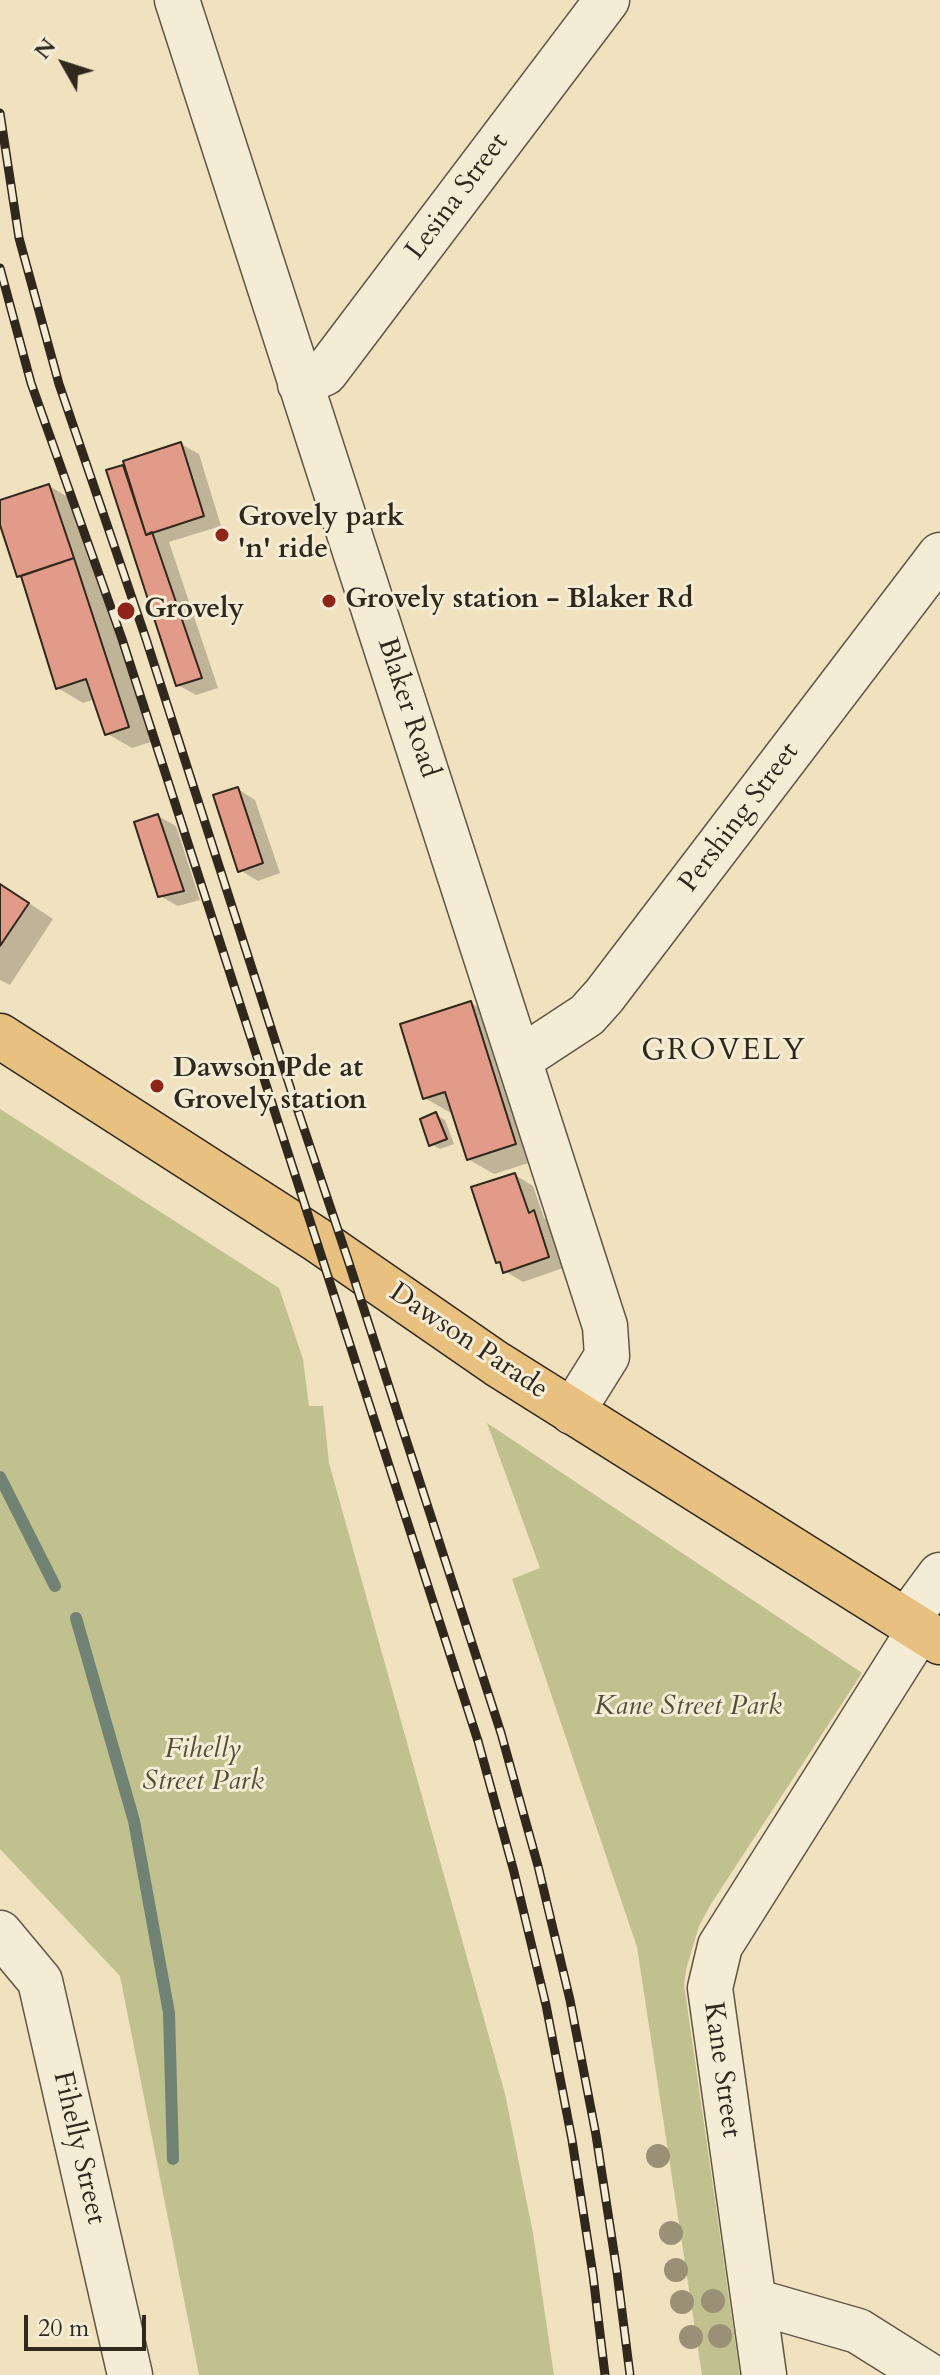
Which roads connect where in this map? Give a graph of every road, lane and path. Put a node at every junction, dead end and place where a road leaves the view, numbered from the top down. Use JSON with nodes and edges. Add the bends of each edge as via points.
{"nodes":[{"id":1,"x":177,"y":0,"type":"edge"},
{"id":2,"x":607,"y":0,"type":"edge"},
{"id":3,"x":300,"y":384,"type":"junction"},
{"id":4,"x":940,"y":555,"type":"edge"},
{"id":5,"x":0,"y":1036,"type":"edge"},
{"id":6,"x":520,"y":1059,"type":"junction"},
{"id":7,"x":572,"y":1412,"type":"junction"},
{"id":8,"x":940,"y":1575,"type":"edge"},
{"id":9,"x":922,"y":1630,"type":"edge"},
{"id":10,"x":0,"y":1933,"type":"edge"},
{"id":11,"x":754,"y":2301,"type":"junction"},
{"id":12,"x":130,"y":2375,"type":"edge"},
{"id":13,"x":764,"y":2375,"type":"edge"},
{"id":14,"x":928,"y":2375,"type":"edge"}],
"edges":[{"from":1,"to":3,"type":"street","name":"Blaker Road"},
{"from":2,"to":3,"type":"street","name":"Lesina Street","via":[[325,373]]},
{"from":3,"to":6,"type":"street","name":"Blaker Road"},
{"from":4,"to":6,"type":"street","name":"Pershing Street","via":[[604,996],[587,1015]]},
{"from":5,"to":7,"type":"main road","name":"Dawson Parade"},
{"from":6,"to":7,"type":"street","name":"Blaker Road","via":[[605,1326],[607,1356]]},
{"from":7,"to":9,"type":"main road","name":"Dawson Parade"},
{"from":8,"to":9,"type":"street","name":"Kane Street"},
{"from":9,"to":11,"type":"street","name":"Kane Street","via":[[720,1946],[710,1988]]},
{"from":10,"to":12,"type":"street","name":"Fihelly Street","via":[[40,1981]]},
{"from":11,"to":13,"type":"street","name":"Kane Street"},
{"from":11,"to":14,"type":"street","via":[[858,2331]]}]}
